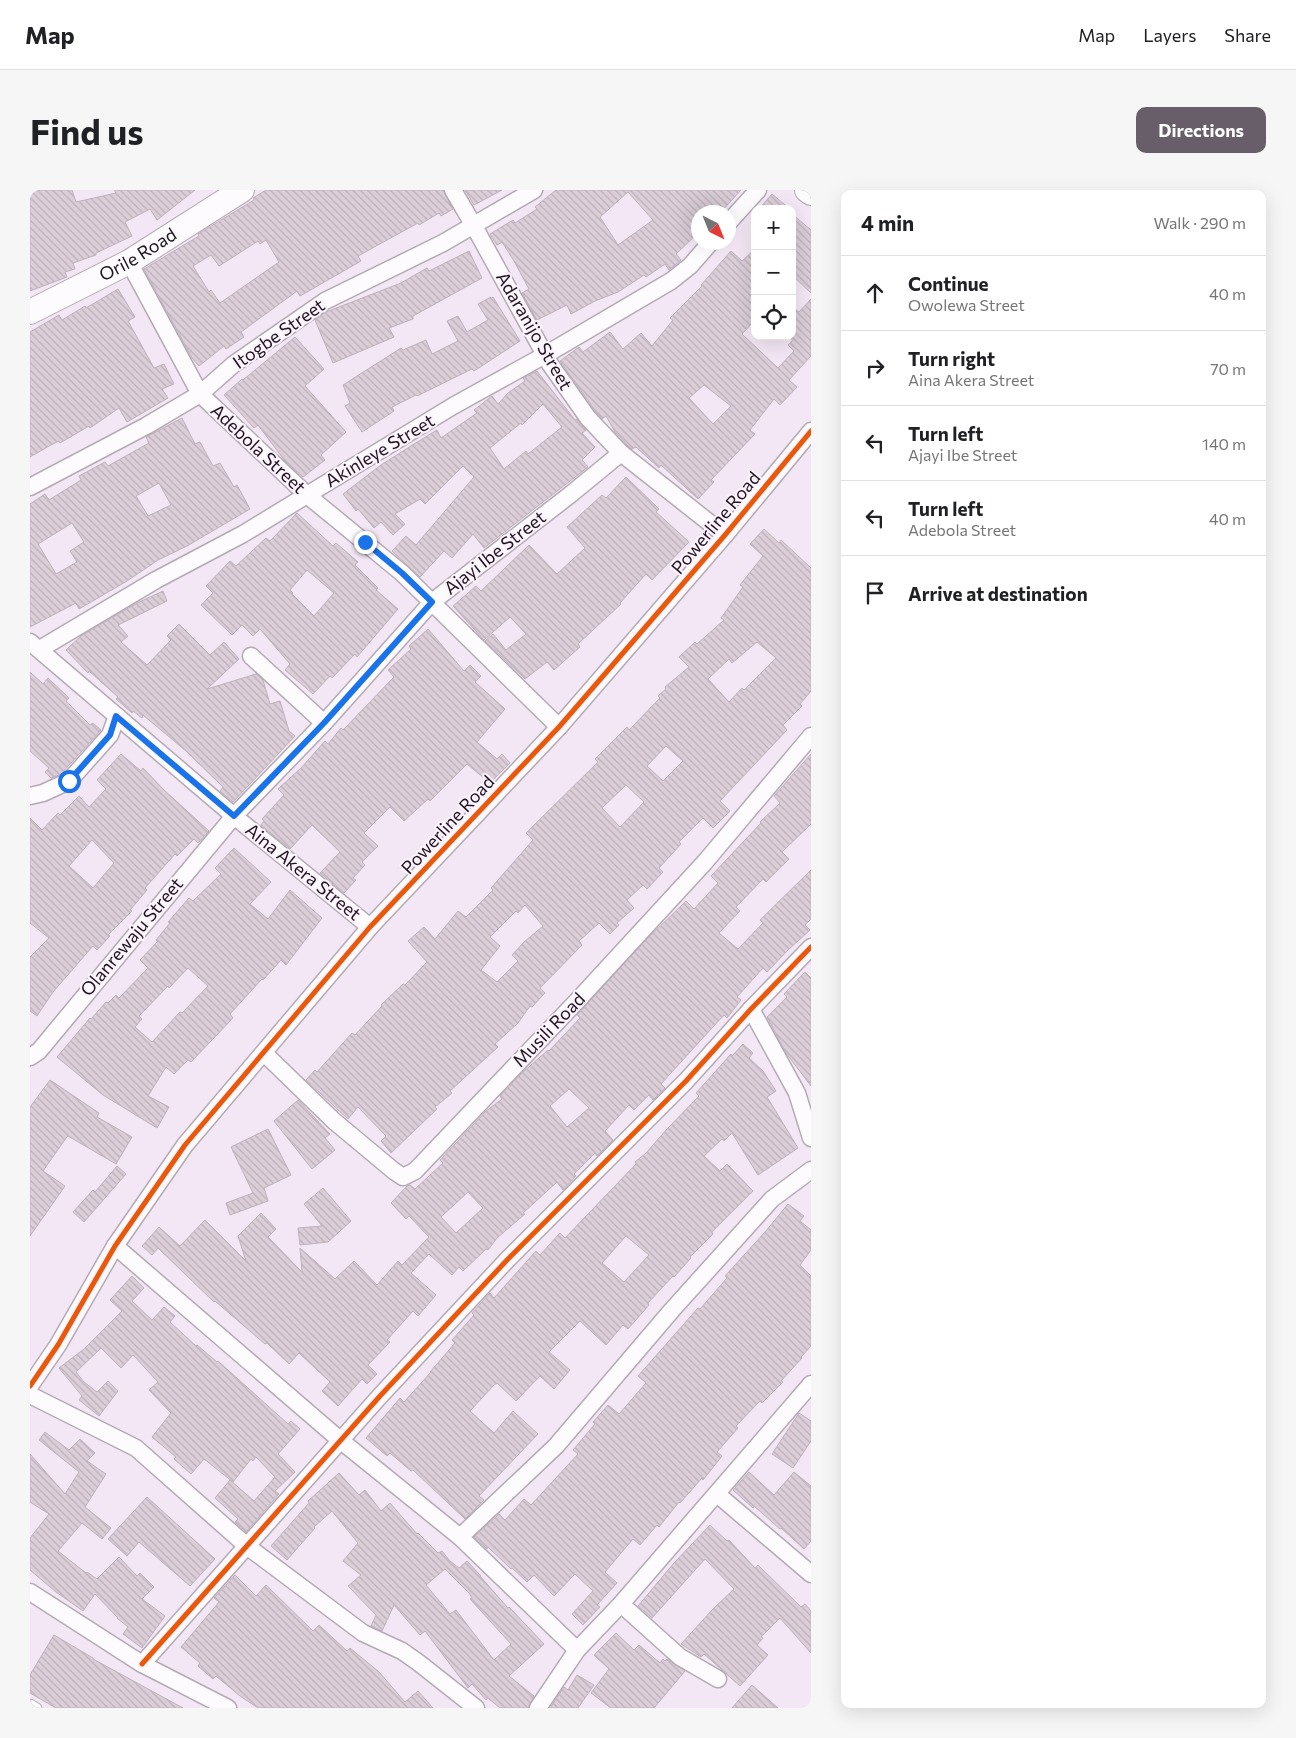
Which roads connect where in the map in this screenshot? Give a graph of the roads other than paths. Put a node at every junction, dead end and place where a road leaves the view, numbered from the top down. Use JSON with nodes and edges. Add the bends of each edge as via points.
{"nodes":[{"id":1,"x":242,"y":190,"type":"edge"},
{"id":2,"x":453,"y":190,"type":"edge"},
{"id":3,"x":534,"y":190,"type":"edge"},
{"id":4,"x":758,"y":190,"type":"edge"},
{"id":5,"x":807,"y":190,"type":"edge"},
{"id":6,"x":811,"y":193,"type":"edge"},
{"id":7,"x":736,"y":214,"type":"edge"},
{"id":8,"x":474,"y":226,"type":"junction"},
{"id":9,"x":704,"y":250,"type":"edge"},
{"id":10,"x":129,"y":262,"type":"junction"},
{"id":11,"x":30,"y":312,"type":"edge"},
{"id":12,"x":545,"y":355,"type":"junction"},
{"id":13,"x":200,"y":394,"type":"junction"},
{"id":14,"x":811,"y":431,"type":"edge"},
{"id":15,"x":621,"y":454,"type":"junction"},
{"id":16,"x":30,"y":487,"type":"edge"},
{"id":17,"x":307,"y":495,"type":"junction"},
{"id":18,"x":725,"y":536,"type":"junction"},
{"id":19,"x":432,"y":602,"type":"junction"},
{"id":20,"x":35,"y":645,"type":"edge"},
{"id":21,"x":251,"y":656,"type":"dead end"},
{"id":22,"x":116,"y":716,"type":"junction"},
{"id":23,"x":324,"y":723,"type":"junction"},
{"id":24,"x":559,"y":727,"type":"junction"},
{"id":25,"x":811,"y":736,"type":"edge"},
{"id":26,"x":30,"y":796,"type":"edge"},
{"id":27,"x":234,"y":816,"type":"junction"},
{"id":28,"x":370,"y":927,"type":"junction"},
{"id":29,"x":811,"y":947,"type":"edge"},
{"id":30,"x":750,"y":1010,"type":"junction"},
{"id":31,"x":264,"y":1053,"type":"junction"},
{"id":32,"x":30,"y":1057,"type":"edge"},
{"id":33,"x":811,"y":1138,"type":"edge"},
{"id":34,"x":811,"y":1170,"type":"edge"},
{"id":35,"x":115,"y":1246,"type":"junction"},
{"id":36,"x":811,"y":1384,"type":"edge"},
{"id":37,"x":30,"y":1386,"type":"edge"},
{"id":38,"x":30,"y":1395,"type":"edge"},
{"id":39,"x":340,"y":1440,"type":"junction"},
{"id":40,"x":717,"y":1494,"type":"junction"},
{"id":41,"x":460,"y":1537,"type":"junction"},
{"id":42,"x":248,"y":1546,"type":"junction"},
{"id":43,"x":811,"y":1574,"type":"edge"},
{"id":44,"x":30,"y":1592,"type":"edge"},
{"id":45,"x":621,"y":1604,"type":"junction"},
{"id":46,"x":577,"y":1650,"type":"junction"},
{"id":47,"x":142,"y":1664,"type":"junction"},
{"id":48,"x":718,"y":1679,"type":"dead end"},
{"id":49,"x":30,"y":1704,"type":"edge"},
{"id":50,"x":37,"y":1708,"type":"edge"},
{"id":51,"x":228,"y":1708,"type":"edge"},
{"id":52,"x":476,"y":1708,"type":"edge"},
{"id":53,"x":538,"y":1708,"type":"edge"}],
"edges":[{"from":1,"to":10,"type":"street","name":"Orile Road"},
{"from":2,"to":8,"type":"street","name":"Adaranijo Street"},
{"from":3,"to":8,"type":"street","name":"Itogbe Street"},
{"from":4,"to":7,"type":"street"},
{"from":5,"to":6,"type":"street"},
{"from":8,"to":12,"type":"street","name":"Adaranijo Street"},
{"from":8,"to":13,"type":"street","name":"Itogbe Street","via":[[325,301],[234,364]]},
{"from":9,"to":12,"type":"street","name":"Akinleye Street","via":[[671,281]]},
{"from":10,"to":11,"type":"street","name":"Orile Road"},
{"from":10,"to":13,"type":"street","name":"Adebola Street"},
{"from":12,"to":15,"type":"street","name":"Adaranijo Street","via":[[588,418]]},
{"from":12,"to":17,"type":"street","name":"Akinleye Street","via":[[453,406]]},
{"from":13,"to":16,"type":"street","name":"Itogbe Street"},
{"from":13,"to":17,"type":"street","name":"Adebola Street"},
{"from":14,"to":18,"type":"street","name":"Powerline Road"},
{"from":15,"to":18,"type":"street","name":"Adaranijo Street"},
{"from":15,"to":19,"type":"street","name":"Ajayi Ibe Street"},
{"from":17,"to":19,"type":"street","name":"Adebola Street","via":[[402,573]]},
{"from":17,"to":20,"type":"street","name":"Akinleye Street","via":[[243,534]]},
{"from":18,"to":24,"type":"street","name":"Powerline Road"},
{"from":19,"to":23,"type":"street","name":"Ajayi Ibe Street"},
{"from":19,"to":24,"type":"street","name":"Adebola Street"},
{"from":20,"to":22,"type":"street","name":"Aina Akera Street"},
{"from":21,"to":23,"type":"street"},
{"from":22,"to":26,"type":"street","via":[[110,735],[69,781],[43,794]]},
{"from":22,"to":27,"type":"street","name":"Aina Akera Street"},
{"from":23,"to":27,"type":"street","name":"Ajayi Ibe Street"},
{"from":24,"to":28,"type":"street","name":"Powerline Road"},
{"from":25,"to":31,"type":"street","name":"Musili Road","via":[[692,876],[415,1171],[403,1177],[394,1172],[334,1121]]},
{"from":27,"to":28,"type":"street","name":"Aina Akera Street"},
{"from":27,"to":32,"type":"street","name":"Olanrewaju Street"},
{"from":28,"to":31,"type":"street","name":"Powerline Road"},
{"from":29,"to":30,"type":"street"},
{"from":30,"to":33,"type":"street","via":[[796,1094]]},
{"from":30,"to":39,"type":"street","via":[[686,1081],[508,1259]]},
{"from":31,"to":35,"type":"street","name":"Powerline Road","via":[[186,1145]]},
{"from":34,"to":41,"type":"street","via":[[772,1199],[556,1446]]},
{"from":35,"to":37,"type":"street","name":"Powerline Road","via":[[58,1345]]},
{"from":35,"to":39,"type":"street"},
{"from":36,"to":40,"type":"street"},
{"from":38,"to":42,"type":"street","via":[[136,1448]]},
{"from":39,"to":41,"type":"street"},
{"from":39,"to":42,"type":"street"},
{"from":40,"to":43,"type":"street"},
{"from":40,"to":45,"type":"street"},
{"from":41,"to":46,"type":"street"},
{"from":42,"to":47,"type":"street"},
{"from":42,"to":52,"type":"street","via":[[363,1633],[414,1658]]},
{"from":44,"to":47,"type":"street"},
{"from":45,"to":46,"type":"street"},
{"from":45,"to":48,"type":"street","via":[[680,1657]]},
{"from":46,"to":53,"type":"street"},
{"from":47,"to":51,"type":"street"},
{"from":49,"to":50,"type":"lane"}]}
